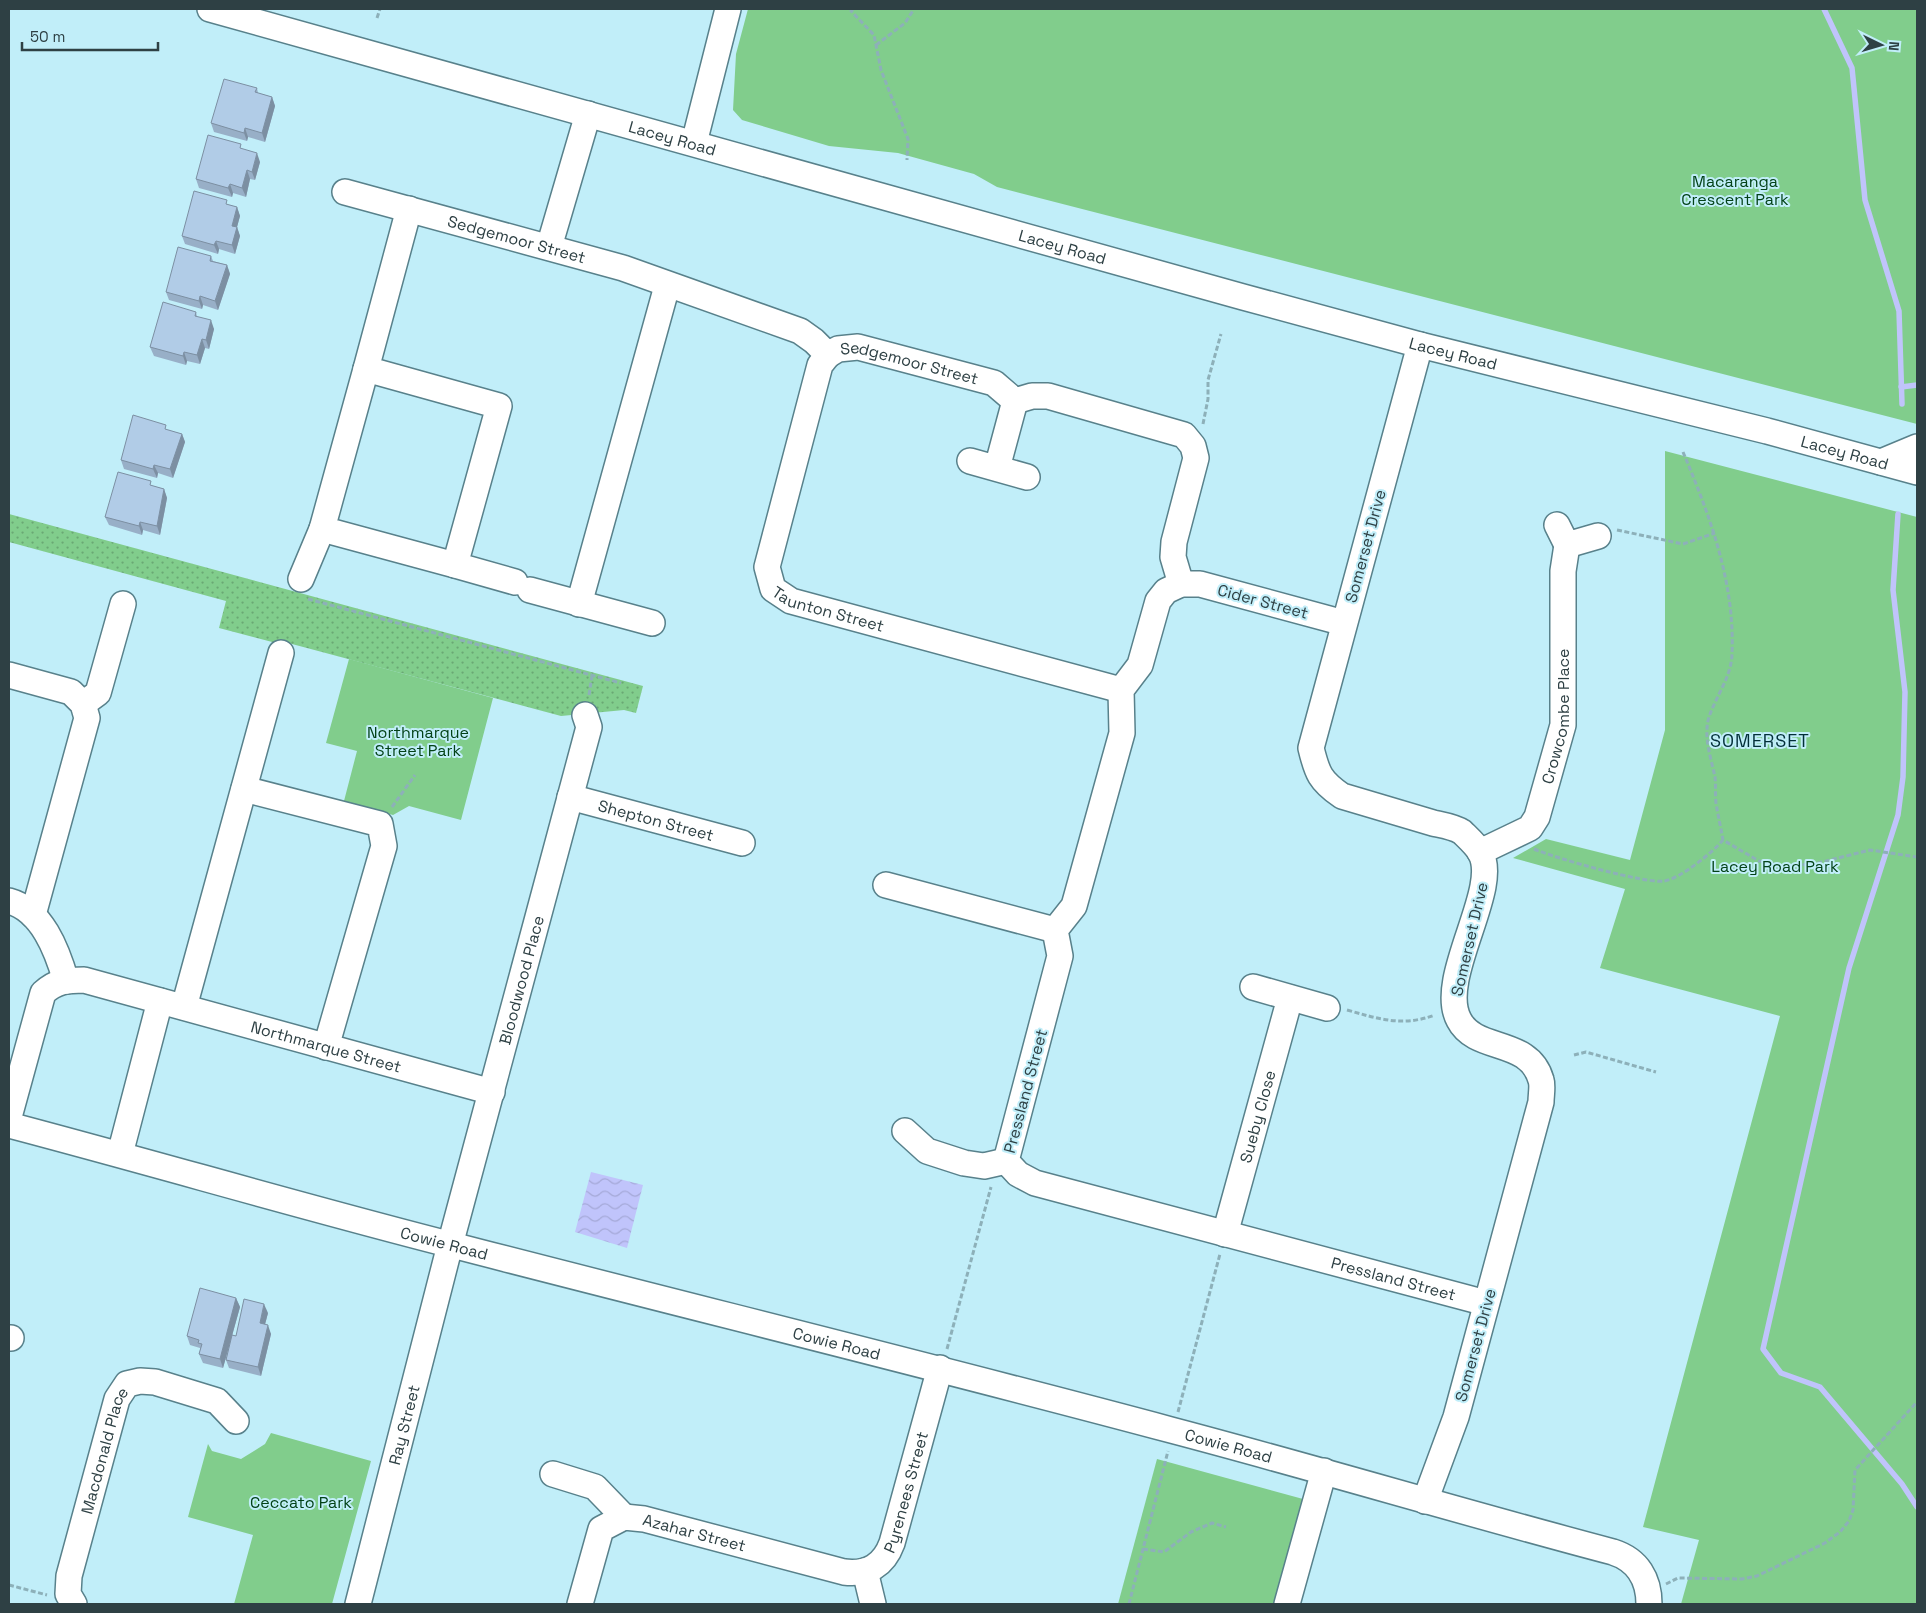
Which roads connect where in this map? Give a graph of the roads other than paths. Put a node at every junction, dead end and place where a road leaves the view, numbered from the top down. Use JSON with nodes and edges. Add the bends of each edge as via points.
{"nodes":[{"id":1,"x":210,"y":9,"type":"edge"},
{"id":2,"x":728,"y":9,"type":"edge"},
{"id":3,"x":588,"y":114,"type":"junction"},
{"id":4,"x":694,"y":143,"type":"junction"},
{"id":5,"x":345,"y":192,"type":"dead end"},
{"id":6,"x":409,"y":209,"type":"junction"},
{"id":7,"x":549,"y":247,"type":"junction"},
{"id":8,"x":668,"y":286,"type":"junction"},
{"id":9,"x":1420,"y":345,"type":"junction"},
{"id":10,"x":828,"y":355,"type":"junction"},
{"id":11,"x":366,"y":369,"type":"junction"},
{"id":12,"x":1015,"y":401,"type":"junction"},
{"id":13,"x":1917,"y":447,"type":"edge"},
{"id":14,"x":970,"y":461,"type":"dead end"},
{"id":15,"x":1881,"y":462,"type":"junction"},
{"id":16,"x":997,"y":468,"type":"junction"},
{"id":17,"x":1917,"y":472,"type":"edge"},
{"id":18,"x":1027,"y":476,"type":"dead end"},
{"id":19,"x":322,"y":529,"type":"junction"},
{"id":20,"x":1598,"y":536,"type":"road end"},
{"id":21,"x":455,"y":565,"type":"junction"},
{"id":22,"x":301,"y":579,"type":"road end"},
{"id":23,"x":1181,"y":584,"type":"junction"},
{"id":24,"x":122,"y":604,"type":"dead end"},
{"id":25,"x":579,"y":604,"type":"junction"},
{"id":26,"x":652,"y":623,"type":"dead end"},
{"id":27,"x":1344,"y":623,"type":"junction"},
{"id":28,"x":281,"y":652,"type":"dead end"},
{"id":29,"x":9,"y":675,"type":"edge"},
{"id":30,"x":1121,"y":690,"type":"junction"},
{"id":31,"x":83,"y":704,"type":"junction"},
{"id":32,"x":585,"y":715,"type":"dead end"},
{"id":33,"x":244,"y":789,"type":"junction"},
{"id":34,"x":570,"y":797,"type":"junction"},
{"id":35,"x":742,"y":843,"type":"dead end"},
{"id":36,"x":1480,"y":852,"type":"junction"},
{"id":37,"x":886,"y":885,"type":"dead end"},
{"id":38,"x":9,"y":901,"type":"edge"},
{"id":39,"x":33,"y":914,"type":"junction"},
{"id":40,"x":1055,"y":930,"type":"junction"},
{"id":41,"x":66,"y":981,"type":"junction"},
{"id":42,"x":1253,"y":987,"type":"dead end"},
{"id":43,"x":1290,"y":998,"type":"junction"},
{"id":44,"x":160,"y":1001,"type":"junction"},
{"id":45,"x":184,"y":1008,"type":"junction"},
{"id":46,"x":1326,"y":1008,"type":"road end"},
{"id":47,"x":326,"y":1047,"type":"junction"},
{"id":48,"x":492,"y":1092,"type":"junction"},
{"id":49,"x":9,"y":1117,"type":"edge"},
{"id":50,"x":9,"y":1125,"type":"edge"},
{"id":51,"x":905,"y":1130,"type":"dead end"},
{"id":52,"x":120,"y":1154,"type":"junction"},
{"id":53,"x":1006,"y":1161,"type":"junction"},
{"id":54,"x":1225,"y":1234,"type":"junction"},
{"id":55,"x":450,"y":1245,"type":"junction"},
{"id":56,"x":1486,"y":1303,"type":"junction"},
{"id":57,"x":943,"y":1359,"type":"junction"},
{"id":58,"x":236,"y":1421,"type":"dead end"},
{"id":59,"x":1324,"y":1471,"type":"junction"},
{"id":60,"x":553,"y":1474,"type":"dead end"},
{"id":61,"x":1425,"y":1501,"type":"junction"},
{"id":62,"x":624,"y":1517,"type":"junction"},
{"id":63,"x":865,"y":1572,"type":"junction"},
{"id":64,"x":1649,"y":1596,"type":"edge"},
{"id":65,"x":71,"y":1599,"type":"edge"},
{"id":66,"x":358,"y":1604,"type":"edge"},
{"id":67,"x":580,"y":1604,"type":"edge"},
{"id":68,"x":873,"y":1604,"type":"edge"},
{"id":69,"x":1287,"y":1604,"type":"edge"}],
"edges":[{"from":1,"to":3,"type":"street","name":"Lacey Road"},
{"from":2,"to":4,"type":"street"},
{"from":3,"to":4,"type":"street","name":"Lacey Road"},
{"from":3,"to":7,"type":"street"},
{"from":4,"to":9,"type":"street","name":"Lacey Road"},
{"from":5,"to":6,"type":"street","name":"Sedgemoor Street"},
{"from":6,"to":7,"type":"street","name":"Sedgemoor Street"},
{"from":6,"to":11,"type":"street"},
{"from":7,"to":8,"type":"street","name":"Sedgemoor Street","via":[[623,268]]},
{"from":8,"to":10,"type":"street","name":"Sedgemoor Street","via":[[800,331]]},
{"from":8,"to":25,"type":"street"},
{"from":9,"to":15,"type":"street","name":"Lacey Road","via":[[1599,387]]},
{"from":9,"to":27,"type":"street","name":"Somerset Drive"},
{"from":10,"to":12,"type":"street","name":"Sedgemoor Street","via":[[838,349],[858,347],[994,383]]},
{"from":10,"to":30,"type":"street","name":"Taunton Street","via":[[820,365],[767,567],[773,589],[791,601]]},
{"from":11,"to":19,"type":"street"},
{"from":11,"to":21,"type":"street","via":[[499,406]]},
{"from":12,"to":16,"type":"street"},
{"from":12,"to":23,"type":"street","via":[[1048,396],[1184,435],[1193,446],[1196,458],[1174,542],[1173,557]]},
{"from":13,"to":15,"type":"street"},
{"from":14,"to":16,"type":"street"},
{"from":15,"to":17,"type":"street","name":"Lacey Road"},
{"from":16,"to":18,"type":"street"},
{"from":19,"to":21,"type":"street"},
{"from":19,"to":22,"type":"street"},
{"from":20,"to":36,"type":"street","name":"Crowcombe Place","via":[[1562,535],[1563,725],[1538,817],[1530,828]]},
{"from":21,"to":25,"type":"street"},
{"from":23,"to":27,"type":"street","name":"Cider Street","via":[[1200,584]]},
{"from":23,"to":30,"type":"street","via":[[1166,590],[1158,601],[1140,665]]},
{"from":24,"to":31,"type":"street","via":[[98,693]]},
{"from":25,"to":26,"type":"street"},
{"from":27,"to":36,"type":"street","name":"Somerset Drive","via":[[1311,748],[1316,770],[1326,785],[1342,796],[1461,831]]},
{"from":28,"to":33,"type":"street"},
{"from":29,"to":31,"type":"street","via":[[71,692]]},
{"from":30,"to":40,"type":"street","via":[[1122,733],[1074,906]]},
{"from":31,"to":39,"type":"street","via":[[88,718]]},
{"from":32,"to":34,"type":"street","name":"Bloodwood Place","via":[[589,727]]},
{"from":33,"to":45,"type":"street"},
{"from":33,"to":47,"type":"street","via":[[380,824],[384,846]]},
{"from":34,"to":35,"type":"street","name":"Shepton Street"},
{"from":34,"to":48,"type":"street","name":"Bloodwood Place"},
{"from":36,"to":56,"type":"street","name":"Somerset Drive","via":[[1484,883],[1455,985],[1454,1006],[1459,1021],[1473,1036],[1520,1052],[1533,1063],[1541,1080],[1541,1102]]},
{"from":37,"to":40,"type":"street"},
{"from":38,"to":39,"type":"street","via":[[22,904]]},
{"from":39,"to":41,"type":"street","via":[[57,950]]},
{"from":40,"to":53,"type":"street","name":"Pressland Street","via":[[1060,956]]},
{"from":41,"to":44,"type":"street","name":"Northmarque Street","via":[[84,980]]},
{"from":41,"to":49,"type":"street","name":"Northmarque Street","via":[[54,983],[42,993]]},
{"from":42,"to":43,"type":"street"},
{"from":43,"to":46,"type":"street"},
{"from":43,"to":54,"type":"street","name":"Sueby Close"},
{"from":44,"to":45,"type":"street","name":"Northmarque Street"},
{"from":44,"to":52,"type":"street"},
{"from":45,"to":47,"type":"street","name":"Northmarque Street"},
{"from":47,"to":48,"type":"street","name":"Northmarque Street"},
{"from":48,"to":55,"type":"street","name":"Bloodwood Place"},
{"from":50,"to":52,"type":"street","name":"Cowie Road"},
{"from":51,"to":53,"type":"street","via":[[927,1151],[964,1163],[984,1166]]},
{"from":52,"to":55,"type":"street","name":"Cowie Road"},
{"from":53,"to":54,"type":"street","name":"Pressland Street","via":[[1018,1174],[1035,1183]]},
{"from":54,"to":56,"type":"street","name":"Pressland Street"},
{"from":55,"to":57,"type":"street","name":"Cowie Road"},
{"from":55,"to":66,"type":"street","name":"Ray Street"},
{"from":56,"to":61,"type":"street","name":"Somerset Drive","via":[[1449,1440]]},
{"from":57,"to":59,"type":"street","name":"Cowie Road"},
{"from":57,"to":63,"type":"street","name":"Pyrenees Street","via":[[889,1551],[882,1562]]},
{"from":58,"to":65,"type":"street","name":"Macdonald Place","via":[[217,1401],[155,1382],[127,1384],[115,1408],[69,1576]]},
{"from":59,"to":61,"type":"street","name":"Cowie Road"},
{"from":59,"to":69,"type":"street"},
{"from":60,"to":62,"type":"street","via":[[595,1487]]},
{"from":61,"to":64,"type":"street","name":"Cowie Road","via":[[1622,1554],[1637,1565]]},
{"from":62,"to":63,"type":"street","name":"Azahar Street","via":[[644,1519],[844,1572]]},
{"from":62,"to":67,"type":"street","name":"Azahar Street","via":[[601,1529]]},
{"from":63,"to":68,"type":"street"}]}
